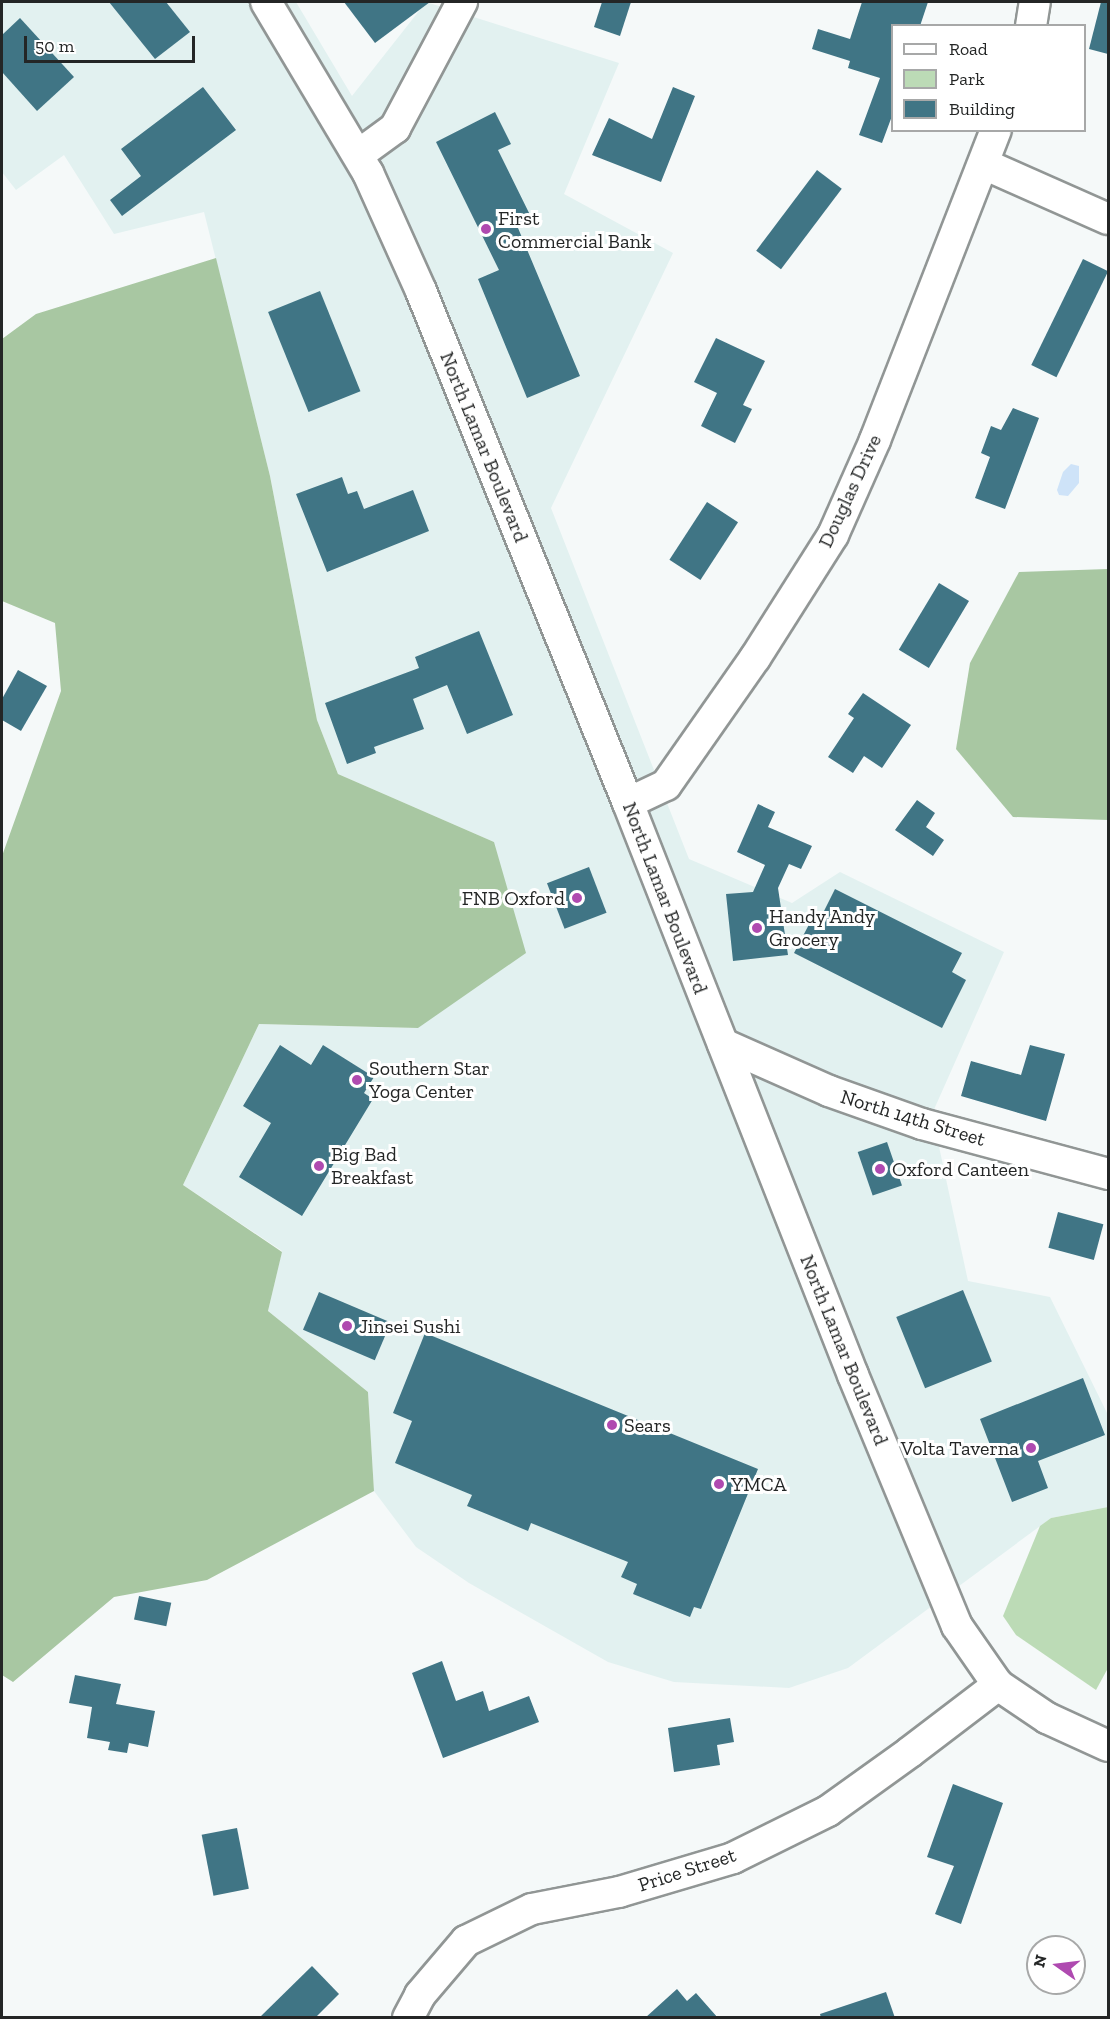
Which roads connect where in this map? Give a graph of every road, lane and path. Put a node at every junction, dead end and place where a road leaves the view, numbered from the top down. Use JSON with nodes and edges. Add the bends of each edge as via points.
{"nodes":[{"id":1,"x":266,"y":2,"type":"edge"},
{"id":2,"x":462,"y":2,"type":"edge"},
{"id":3,"x":1035,"y":2,"type":"edge"},
{"id":4,"x":1031,"y":24,"type":"edge"},
{"id":5,"x":995,"y":132,"type":"edge"},
{"id":6,"x":358,"y":155,"type":"junction"},
{"id":7,"x":984,"y":164,"type":"junction"},
{"id":8,"x":1108,"y":219,"type":"edge"},
{"id":9,"x":628,"y":803,"type":"junction"},
{"id":10,"x":723,"y":1044,"type":"junction"},
{"id":11,"x":1108,"y":1174,"type":"edge"},
{"id":12,"x":998,"y":1685,"type":"junction"},
{"id":13,"x":1108,"y":1746,"type":"edge"},
{"id":14,"x":408,"y":2018,"type":"edge"}],
"edges":[{"from":1,"to":6,"type":"street","name":"North Lamar Boulevard"},
{"from":2,"to":6,"type":"street","via":[[395,128]]},
{"from":3,"to":4,"type":"street"},
{"from":5,"to":7,"type":"street","name":"Douglas Drive"},
{"from":6,"to":9,"type":"street","name":"North Lamar Boulevard","via":[[421,291]]},
{"from":7,"to":8,"type":"street"},
{"from":7,"to":9,"type":"street","name":"Douglas Drive","via":[[876,438],[833,535],[755,658],[666,785]]},
{"from":9,"to":10,"type":"street","name":"North Lamar Boulevard"},
{"from":10,"to":11,"type":"street","name":"North 14th Street","via":[[829,1091],[922,1124]]},
{"from":10,"to":12,"type":"street","name":"North Lamar Boulevard","via":[[857,1386],[957,1626]]},
{"from":12,"to":13,"type":"street","name":"North Lamar Boulevard","via":[[1047,1718]]},
{"from":12,"to":14,"type":"street","name":"Price Street","via":[[828,1810],[728,1860],[618,1892],[532,1908],[466,1941],[420,1995]]}]}
